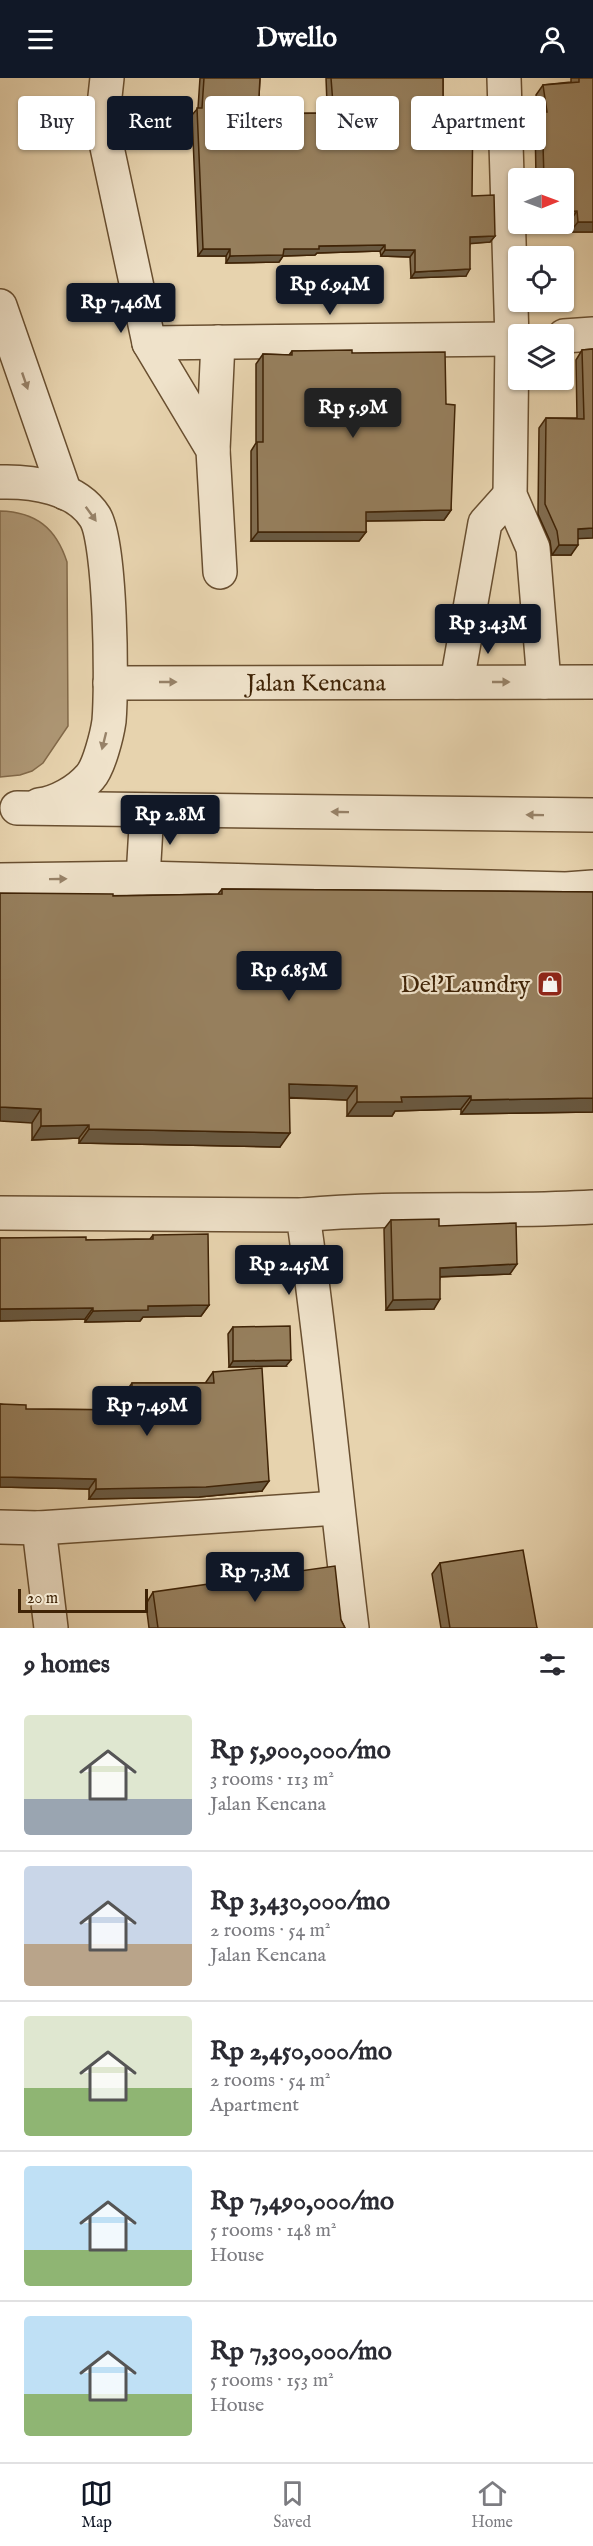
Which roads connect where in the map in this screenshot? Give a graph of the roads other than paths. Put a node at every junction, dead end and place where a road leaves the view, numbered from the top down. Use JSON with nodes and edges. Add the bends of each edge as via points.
{"nodes":[{"id":1,"x":107,"y":78,"type":"edge"},
{"id":2,"x":504,"y":78,"type":"edge"},
{"id":3,"x":0,"y":306,"type":"edge"},
{"id":4,"x":514,"y":324,"type":"edge"},
{"id":5,"x":593,"y":334,"type":"edge"},
{"id":6,"x":574,"y":335,"type":"edge"},
{"id":7,"x":508,"y":339,"type":"edge"},
{"id":8,"x":218,"y":342,"type":"junction"},
{"id":9,"x":149,"y":343,"type":"junction"},
{"id":10,"x":513,"y":390,"type":"edge"},
{"id":11,"x":213,"y":450,"type":"junction"},
{"id":12,"x":0,"y":482,"type":"edge"},
{"id":13,"x":65,"y":493,"type":"junction"},
{"id":14,"x":510,"y":495,"type":"junction"},
{"id":15,"x":220,"y":572,"type":"dead end"},
{"id":16,"x":544,"y":681,"type":"junction"},
{"id":17,"x":110,"y":682,"type":"junction"},
{"id":18,"x":458,"y":682,"type":"junction"},
{"id":19,"x":593,"y":682,"type":"edge"},
{"id":20,"x":8,"y":808,"type":"edge"},
{"id":21,"x":147,"y":810,"type":"junction"},
{"id":22,"x":593,"y":815,"type":"edge"},
{"id":23,"x":143,"y":878,"type":"junction"},
{"id":24,"x":0,"y":880,"type":"edge"},
{"id":25,"x":593,"y":887,"type":"edge"},
{"id":26,"x":593,"y":1207,"type":"edge"},
{"id":27,"x":0,"y":1213,"type":"edge"},
{"id":28,"x":303,"y":1215,"type":"junction"},
{"id":29,"x":337,"y":1508,"type":"junction"},
{"id":30,"x":0,"y":1527,"type":"edge"},
{"id":31,"x":39,"y":1528,"type":"junction"},
{"id":32,"x":51,"y":1628,"type":"edge"},
{"id":33,"x":352,"y":1628,"type":"edge"}],
"edges":[{"from":1,"to":9,"type":"street","via":[[102,124]]},
{"from":2,"to":4,"type":"street"},
{"from":3,"to":13,"type":"street","one_way":true},
{"from":5,"to":6,"type":"street"},
{"from":7,"to":8,"type":"street"},
{"from":8,"to":9,"type":"street"},
{"from":8,"to":11,"type":"street"},
{"from":9,"to":11,"type":"street"},
{"from":10,"to":14,"type":"street"},
{"from":11,"to":15,"type":"street"},
{"from":12,"to":13,"type":"street","via":[[33,484]]},
{"from":13,"to":17,"type":"street","one_way":true,"via":[[82,502],[96,518],[103,541]]},
{"from":14,"to":16,"type":"street","via":[[533,549]]},
{"from":14,"to":18,"type":"street","via":[[485,523]]},
{"from":18,"to":16,"type":"street","name":"Jalan Kencana","one_way":true},
{"from":16,"to":19,"type":"street","name":"Jalan Kencana"},
{"from":17,"to":18,"type":"street","name":"Jalan Kencana","one_way":true},
{"from":17,"to":20,"type":"street","one_way":true,"via":[[108,722],[91,776],[68,795],[43,805]]},
{"from":20,"to":21,"type":"street"},
{"from":22,"to":21,"type":"street","one_way":true},
{"from":21,"to":23,"type":"street"},
{"from":24,"to":23,"type":"street","one_way":true},
{"from":23,"to":25,"type":"street"},
{"from":26,"to":28,"type":"street","via":[[350,1210]]},
{"from":27,"to":28,"type":"street"},
{"from":28,"to":29,"type":"street"},
{"from":29,"to":31,"type":"street"},
{"from":29,"to":33,"type":"street"},
{"from":30,"to":31,"type":"street"},
{"from":31,"to":32,"type":"street"}]}
